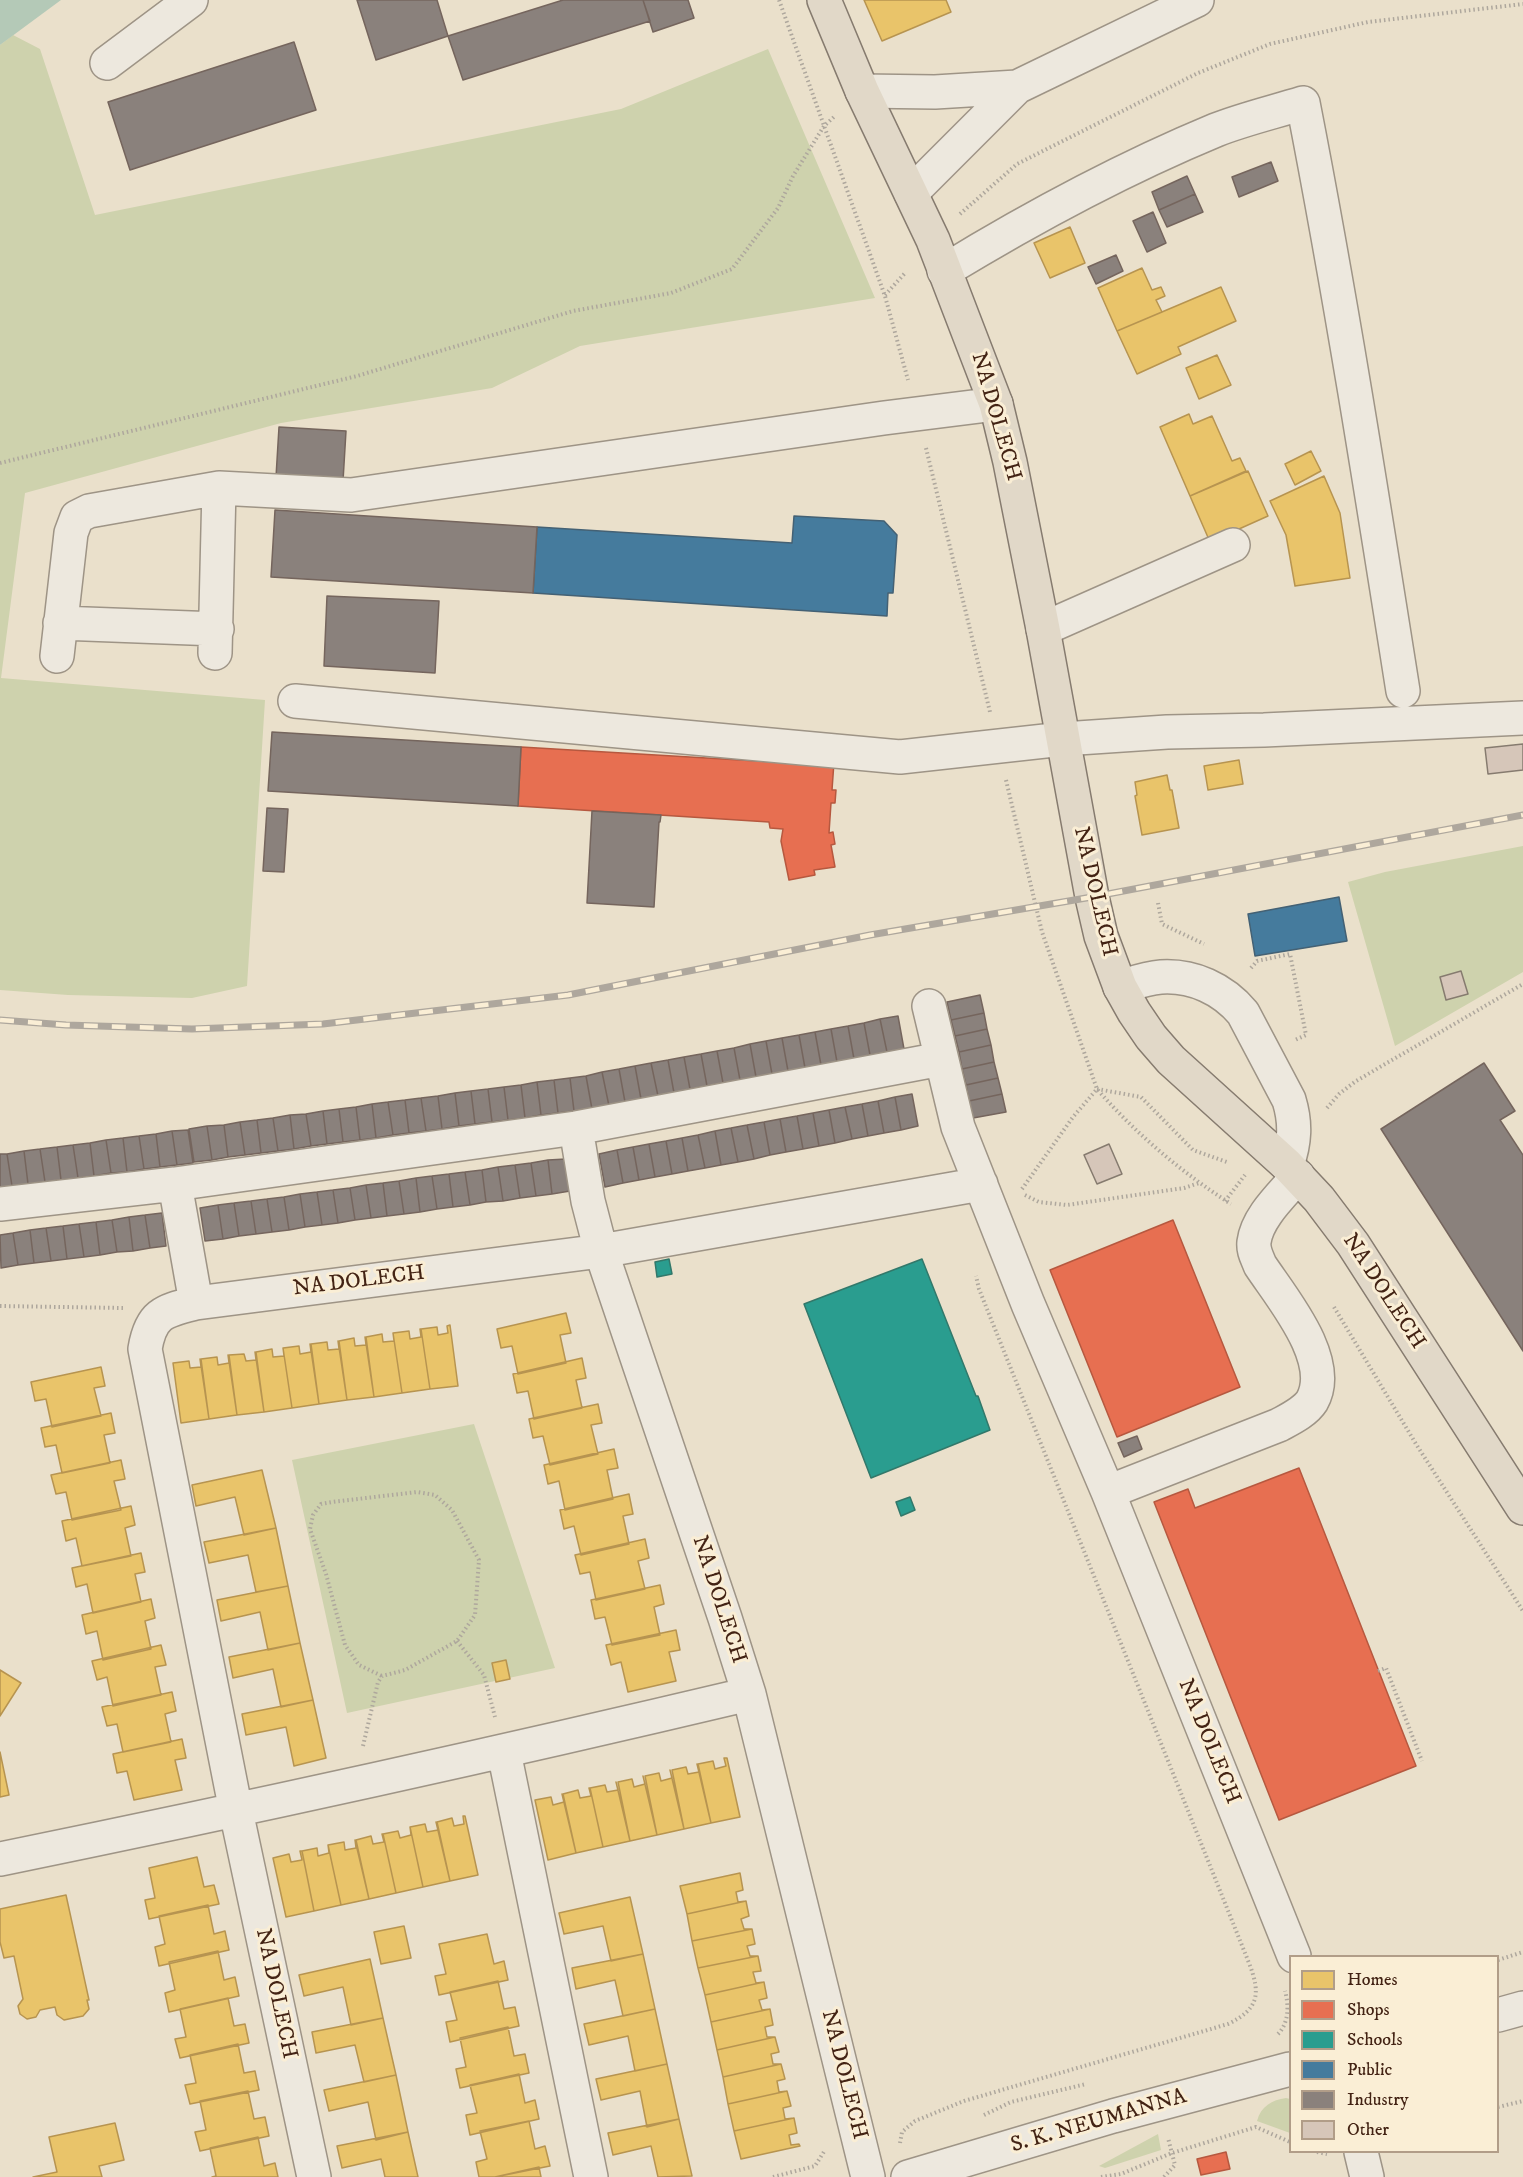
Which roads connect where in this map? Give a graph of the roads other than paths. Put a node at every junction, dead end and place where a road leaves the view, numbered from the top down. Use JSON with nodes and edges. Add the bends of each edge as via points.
{"nodes":[{"id":1,"x":191,"y":0,"type":"edge"},
{"id":2,"x":824,"y":0,"type":"edge"},
{"id":3,"x":1197,"y":0,"type":"edge"},
{"id":4,"x":107,"y":63,"type":"dead end"},
{"id":5,"x":1017,"y":87,"type":"junction"},
{"id":6,"x":862,"y":91,"type":"junction"},
{"id":7,"x":911,"y":193,"type":"junction"},
{"id":8,"x":945,"y":271,"type":"junction"},
{"id":9,"x":996,"y":404,"type":"junction"},
{"id":10,"x":219,"y":488,"type":"junction"},
{"id":11,"x":1233,"y":545,"type":"dead end"},
{"id":12,"x":60,"y":623,"type":"junction"},
{"id":13,"x":1043,"y":628,"type":"junction"},
{"id":14,"x":57,"y":656,"type":"dead end"},
{"id":15,"x":1403,"y":691,"type":"dead end"},
{"id":16,"x":295,"y":701,"type":"dead end"},
{"id":17,"x":1523,"y":718,"type":"edge"},
{"id":18,"x":1063,"y":739,"type":"junction"},
{"id":19,"x":1120,"y":987,"type":"junction"},
{"id":20,"x":929,"y":1006,"type":"dead end"},
{"id":21,"x":941,"y":1059,"type":"junction"},
{"id":22,"x":576,"y":1128,"type":"junction"},
{"id":23,"x":1293,"y":1161,"type":"junction"},
{"id":24,"x":175,"y":1185,"type":"junction"},
{"id":25,"x":981,"y":1185,"type":"junction"},
{"id":26,"x":0,"y":1204,"type":"edge"},
{"id":27,"x":601,"y":1251,"type":"junction"},
{"id":28,"x":184,"y":1306,"type":"junction"},
{"id":29,"x":1108,"y":1492,"type":"junction"},
{"id":30,"x":1523,"y":1508,"type":"edge"},
{"id":31,"x":749,"y":1694,"type":"junction"},
{"id":32,"x":504,"y":1752,"type":"junction"},
{"id":33,"x":236,"y":1811,"type":"junction"},
{"id":34,"x":0,"y":1859,"type":"edge"},
{"id":35,"x":1288,"y":1970,"type":"edge"},
{"id":36,"x":1523,"y":2008,"type":"edge"},
{"id":37,"x":1499,"y":2014,"type":"edge"},
{"id":38,"x":1289,"y":2069,"type":"edge"},
{"id":39,"x":1361,"y":2153,"type":"edge"},
{"id":40,"x":904,"y":2164,"type":"edge"},
{"id":41,"x":314,"y":2177,"type":"edge"},
{"id":42,"x":591,"y":2177,"type":"edge"},
{"id":43,"x":868,"y":2177,"type":"edge"},
{"id":44,"x":1367,"y":2177,"type":"edge"}],
"edges":[{"from":1,"to":4,"type":"street"},
{"from":2,"to":6,"type":"main road","name":"NA DOLECH"},
{"from":3,"to":5,"type":"street"},
{"from":5,"to":6,"type":"street"},
{"from":5,"to":7,"type":"street"},
{"from":6,"to":7,"type":"main road","name":"NA DOLECH"},
{"from":7,"to":8,"type":"main road","name":"NA DOLECH"},
{"from":8,"to":9,"type":"main road","name":"NA DOLECH"},
{"from":8,"to":15,"type":"street","via":[[1008,232],[1122,172],[1217,129],[1303,103]]},
{"from":9,"to":10,"type":"street","via":[[351,495]]},
{"from":9,"to":13,"type":"main road","name":"NA DOLECH"},
{"from":10,"to":12,"type":"street","via":[[89,511],[77,518],[71,533]]},
{"from":10,"to":12,"type":"street","via":[[216,641]]},
{"from":11,"to":13,"type":"street"},
{"from":12,"to":14,"type":"street"},
{"from":13,"to":18,"type":"main road","name":"NA DOLECH"},
{"from":16,"to":18,"type":"street","via":[[900,757]]},
{"from":17,"to":18,"type":"street"},
{"from":18,"to":19,"type":"main road","name":"NA DOLECH","via":[[1096,916]]},
{"from":19,"to":23,"type":"main road","name":"NA DOLECH","via":[[1171,1060]]},
{"from":19,"to":23,"type":"street","via":[[1176,977],[1209,986],[1234,1002],[1289,1100]]},
{"from":20,"to":21,"type":"street","name":"NA DOLECH"},
{"from":21,"to":22,"type":"street"},
{"from":21,"to":25,"type":"street","name":"NA DOLECH","via":[[958,1127]]},
{"from":22,"to":24,"type":"street"},
{"from":22,"to":27,"type":"street"},
{"from":23,"to":29,"type":"street","via":[[1261,1223],[1254,1252],[1308,1339],[1317,1374],[1311,1402],[1279,1425]]},
{"from":23,"to":30,"type":"main road","name":"NA DOLECH","via":[[1353,1244]]},
{"from":24,"to":26,"type":"street"},
{"from":24,"to":28,"type":"street"},
{"from":25,"to":27,"type":"street"},
{"from":25,"to":29,"type":"street","name":"NA DOLECH"},
{"from":27,"to":28,"type":"street","name":"NA DOLECH"},
{"from":27,"to":31,"type":"street","name":"NA DOLECH"},
{"from":28,"to":33,"type":"street","name":"NA DOLECH","via":[[159,1317],[148,1331],[145,1349]]},
{"from":29,"to":35,"type":"street","name":"NA DOLECH"},
{"from":31,"to":32,"type":"street","name":"NA DOLECH"},
{"from":31,"to":43,"type":"street","name":"NA DOLECH"},
{"from":32,"to":33,"type":"street","name":"NA DOLECH"},
{"from":32,"to":42,"type":"street"},
{"from":33,"to":34,"type":"street","name":"NA DOLECH"},
{"from":33,"to":41,"type":"street","name":"NA DOLECH"},
{"from":36,"to":37,"type":"street"},
{"from":38,"to":40,"type":"street","name":"S. K. NEUMANNA","via":[[1113,2116]]},
{"from":39,"to":44,"type":"street"}]}
